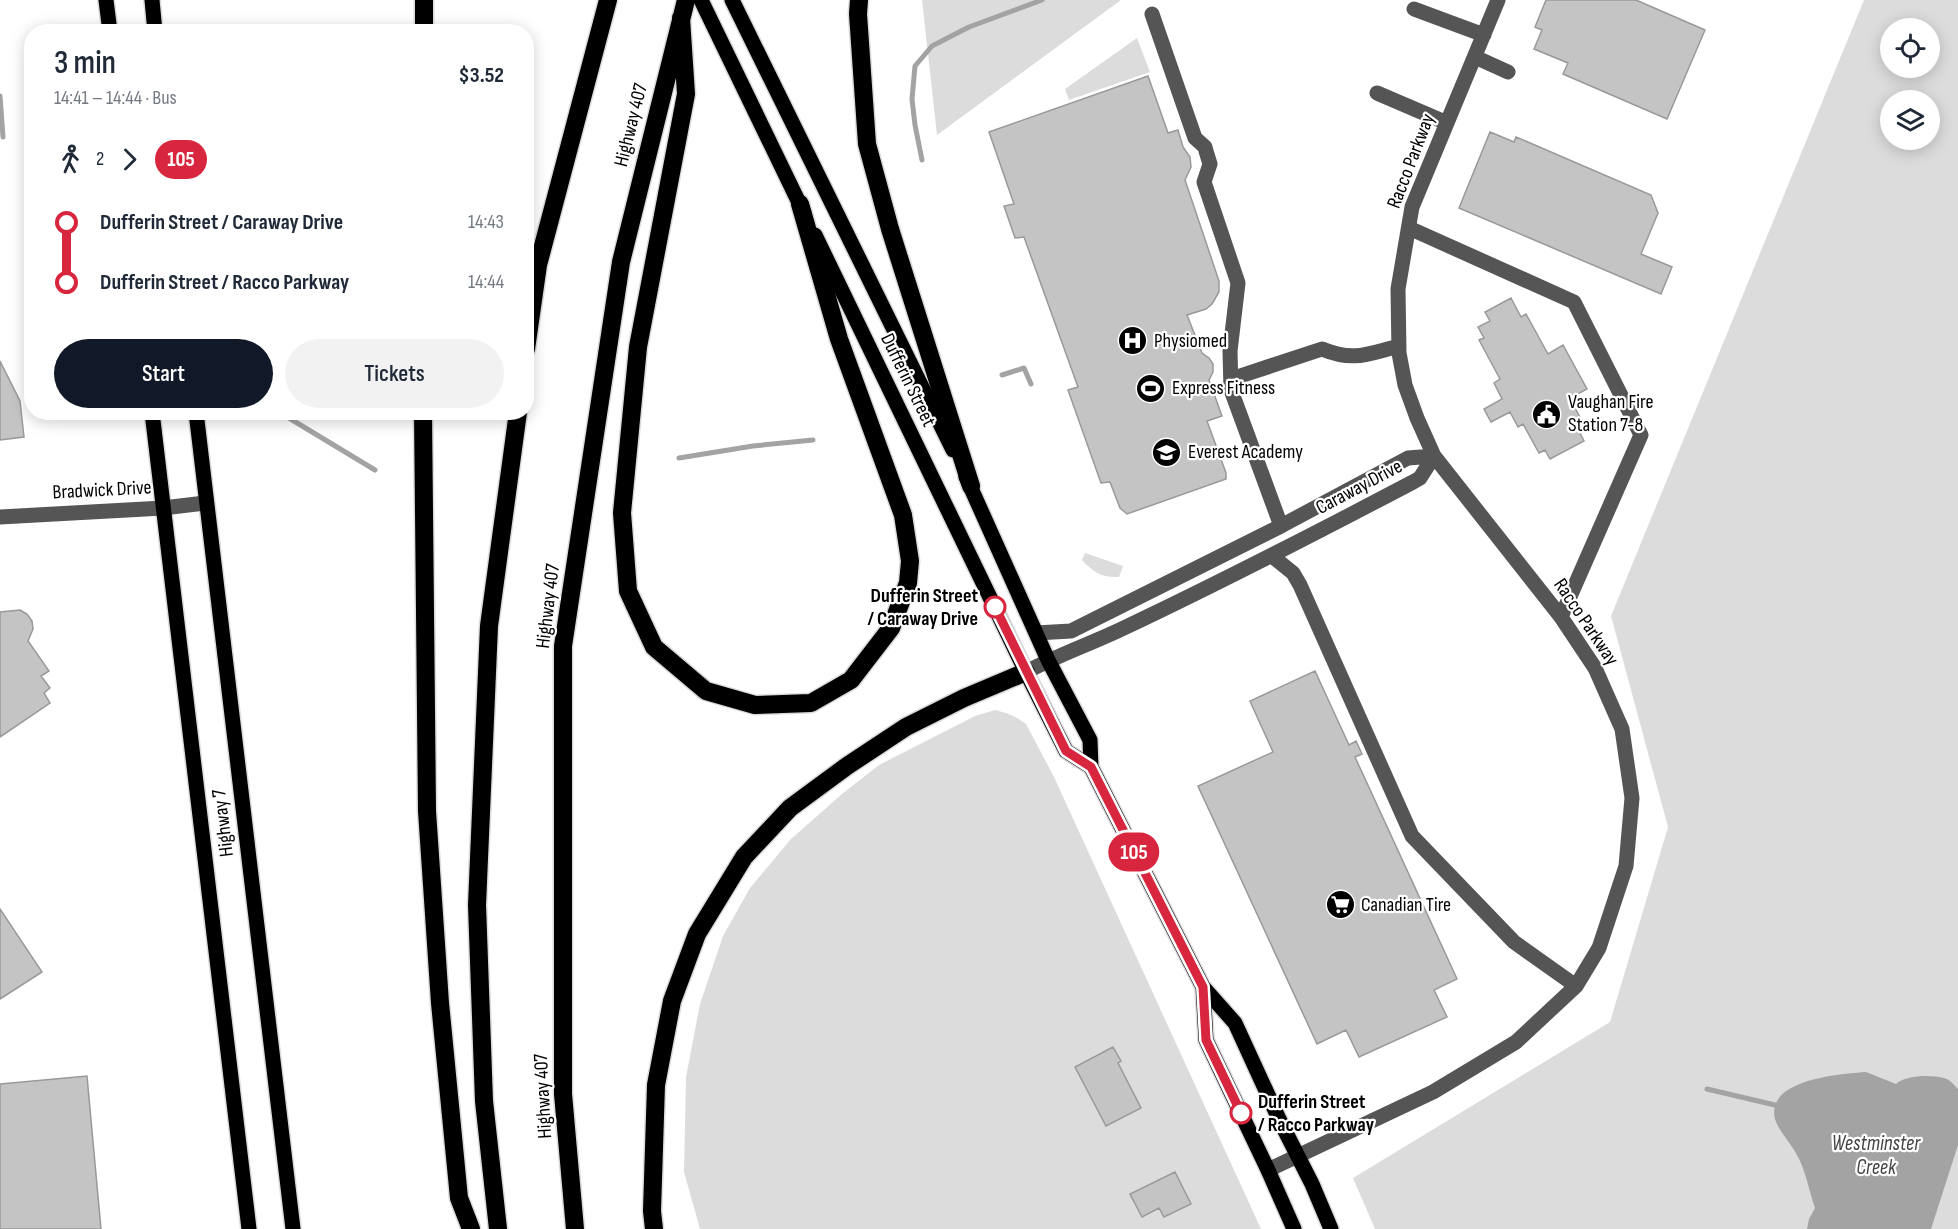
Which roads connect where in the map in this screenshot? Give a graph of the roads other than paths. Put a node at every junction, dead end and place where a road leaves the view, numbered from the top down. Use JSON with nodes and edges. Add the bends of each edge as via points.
{"nodes":[{"id":1,"x":106,"y":0,"type":"edge"},
{"id":2,"x":152,"y":0,"type":"edge"},
{"id":3,"x":424,"y":0,"type":"edge"},
{"id":4,"x":608,"y":0,"type":"edge"},
{"id":5,"x":686,"y":0,"type":"edge"},
{"id":6,"x":701,"y":0,"type":"edge"},
{"id":7,"x":732,"y":0,"type":"edge"},
{"id":8,"x":859,"y":0,"type":"edge"},
{"id":9,"x":1498,"y":0,"type":"edge"},
{"id":10,"x":1414,"y":9,"type":"dead end"},
{"id":11,"x":1152,"y":14,"type":"dead end"},
{"id":12,"x":681,"y":18,"type":"junction"},
{"id":13,"x":109,"y":24,"type":"edge"},
{"id":14,"x":154,"y":24,"type":"edge"},
{"id":15,"x":424,"y":24,"type":"edge"},
{"id":16,"x":1484,"y":35,"type":"junction"},
{"id":17,"x":1474,"y":57,"type":"junction"},
{"id":18,"x":1508,"y":72,"type":"dead end"},
{"id":19,"x":1377,"y":93,"type":"dead end"},
{"id":20,"x":1447,"y":123,"type":"junction"},
{"id":21,"x":800,"y":204,"type":"junction"},
{"id":22,"x":1409,"y":228,"type":"junction"},
{"id":23,"x":534,"y":293,"type":"edge"},
{"id":24,"x":1399,"y":346,"type":"junction"},
{"id":25,"x":1231,"y":379,"type":"junction"},
{"id":26,"x":153,"y":420,"type":"edge"},
{"id":27,"x":197,"y":420,"type":"edge"},
{"id":28,"x":423,"y":420,"type":"edge"},
{"id":29,"x":517,"y":420,"type":"edge"},
{"id":30,"x":1434,"y":456,"type":"junction"},
{"id":31,"x":971,"y":486,"type":"junction"},
{"id":32,"x":205,"y":503,"type":"junction"},
{"id":33,"x":163,"y":508,"type":"junction"},
{"id":34,"x":0,"y":517,"type":"edge"},
{"id":35,"x":1281,"y":526,"type":"junction"},
{"id":36,"x":1272,"y":556,"type":"junction"},
{"id":37,"x":1561,"y":617,"type":"junction"},
{"id":38,"x":1036,"y":633,"type":"junction"},
{"id":39,"x":1048,"y":660,"type":"junction"},
{"id":40,"x":1026,"y":672,"type":"junction"},
{"id":41,"x":1091,"y":767,"type":"junction"},
{"id":42,"x":1576,"y":986,"type":"junction"},
{"id":43,"x":1203,"y":987,"type":"junction"},
{"id":44,"x":1297,"y":1155,"type":"junction"},
{"id":45,"x":1268,"y":1170,"type":"junction"},
{"id":46,"x":249,"y":1229,"type":"edge"},
{"id":47,"x":293,"y":1229,"type":"edge"},
{"id":48,"x":471,"y":1229,"type":"edge"},
{"id":49,"x":498,"y":1229,"type":"edge"},
{"id":50,"x":575,"y":1229,"type":"edge"},
{"id":51,"x":654,"y":1229,"type":"edge"},
{"id":52,"x":1294,"y":1229,"type":"edge"},
{"id":53,"x":1331,"y":1229,"type":"edge"}],
"edges":[{"from":1,"to":13,"type":"main road"},
{"from":2,"to":14,"type":"main road"},
{"from":3,"to":15,"type":"highway"},
{"from":4,"to":23,"type":"highway"},
{"from":5,"to":12,"type":"highway","name":"Highway 407"},
{"from":6,"to":21,"type":"main road","name":"Dufferin Street"},
{"from":7,"to":31,"type":"main road","name":"Dufferin Street"},
{"from":8,"to":31,"type":"highway","via":[[867,144]]},
{"from":9,"to":16,"type":"street","name":"Racco Parkway"},
{"from":10,"to":16,"type":"street"},
{"from":11,"to":25,"type":"street","via":[[1195,138],[1205,147],[1210,164],[1204,182],[1238,283],[1230,351]]},
{"from":12,"to":21,"type":"highway","via":[[686,94],[638,347],[623,501],[628,591],[654,646],[706,691],[755,705],[811,703],[851,680],[891,628],[908,583],[910,561],[903,515],[839,339]]},
{"from":12,"to":50,"type":"highway","name":"Highway 407","via":[[621,262],[563,646],[563,1094]]},
{"from":16,"to":17,"type":"street","name":"Racco Parkway"},
{"from":17,"to":18,"type":"street"},
{"from":17,"to":20,"type":"street","name":"Racco Parkway"},
{"from":19,"to":20,"type":"street"},
{"from":20,"to":22,"type":"street","name":"Racco Parkway","via":[[1412,207]]},
{"from":21,"to":40,"type":"main road","name":"Dufferin Street"},
{"from":22,"to":24,"type":"street","name":"Racco Parkway","via":[[1398,289]]},
{"from":22,"to":37,"type":"street","via":[[1574,302],[1641,435]]},
{"from":24,"to":25,"type":"street","via":[[1355,357],[1322,349]]},
{"from":24,"to":30,"type":"street","name":"Racco Parkway","via":[[1405,385]]},
{"from":25,"to":35,"type":"street","via":[[1231,390]]},
{"from":26,"to":33,"type":"main road","name":"Highway 7"},
{"from":27,"to":32,"type":"main road","name":"Highway 7"},
{"from":28,"to":48,"type":"highway","via":[[427,811],[459,1198]]},
{"from":29,"to":49,"type":"highway","via":[[489,626],[477,905],[484,1101]]},
{"from":30,"to":35,"type":"street","name":"Caraway Drive","via":[[1408,458]]},
{"from":30,"to":36,"type":"street","name":"Caraway Drive","via":[[1420,478]]},
{"from":30,"to":37,"type":"street","name":"Racco Parkway"},
{"from":31,"to":38,"type":"main road","name":"Dufferin Street"},
{"from":32,"to":33,"type":"street","name":"Bradwick Drive"},
{"from":32,"to":47,"type":"main road","name":"Highway 7"},
{"from":33,"to":34,"type":"street","name":"Bradwick Drive"},
{"from":33,"to":46,"type":"main road","name":"Highway 7"},
{"from":35,"to":38,"type":"street","name":"Caraway Drive","via":[[1071,631]]},
{"from":36,"to":39,"type":"street","name":"Caraway Drive","via":[[1125,628]]},
{"from":36,"to":42,"type":"street","via":[[1293,573],[1300,585],[1412,836],[1514,942]]},
{"from":37,"to":42,"type":"street","name":"Racco Parkway","via":[[1594,668],[1622,729],[1632,798],[1626,866],[1599,948]]},
{"from":38,"to":39,"type":"main road","name":"Dufferin Street"},
{"from":39,"to":40,"type":"street","name":"Caraway Drive"},
{"from":39,"to":41,"type":"main road","name":"Dufferin Street","via":[[1090,740]]},
{"from":40,"to":41,"type":"main road","name":"Dufferin Street","via":[[1066,751]]},
{"from":40,"to":51,"type":"highway","via":[[906,728],[847,766],[790,808],[744,857],[697,934],[672,1001],[656,1085]]},
{"from":41,"to":43,"type":"main road","name":"Dufferin Street"},
{"from":42,"to":44,"type":"street","name":"Racco Parkway","via":[[1516,1042],[1433,1092]]},
{"from":43,"to":44,"type":"main road","name":"Dufferin Street","via":[[1235,1023]]},
{"from":43,"to":45,"type":"main road","name":"Dufferin Street","via":[[1206,1040]]},
{"from":44,"to":45,"type":"street","name":"Racco Parkway"},
{"from":44,"to":53,"type":"main road","name":"Dufferin Street"},
{"from":45,"to":52,"type":"main road","name":"Dufferin Street"}]}
